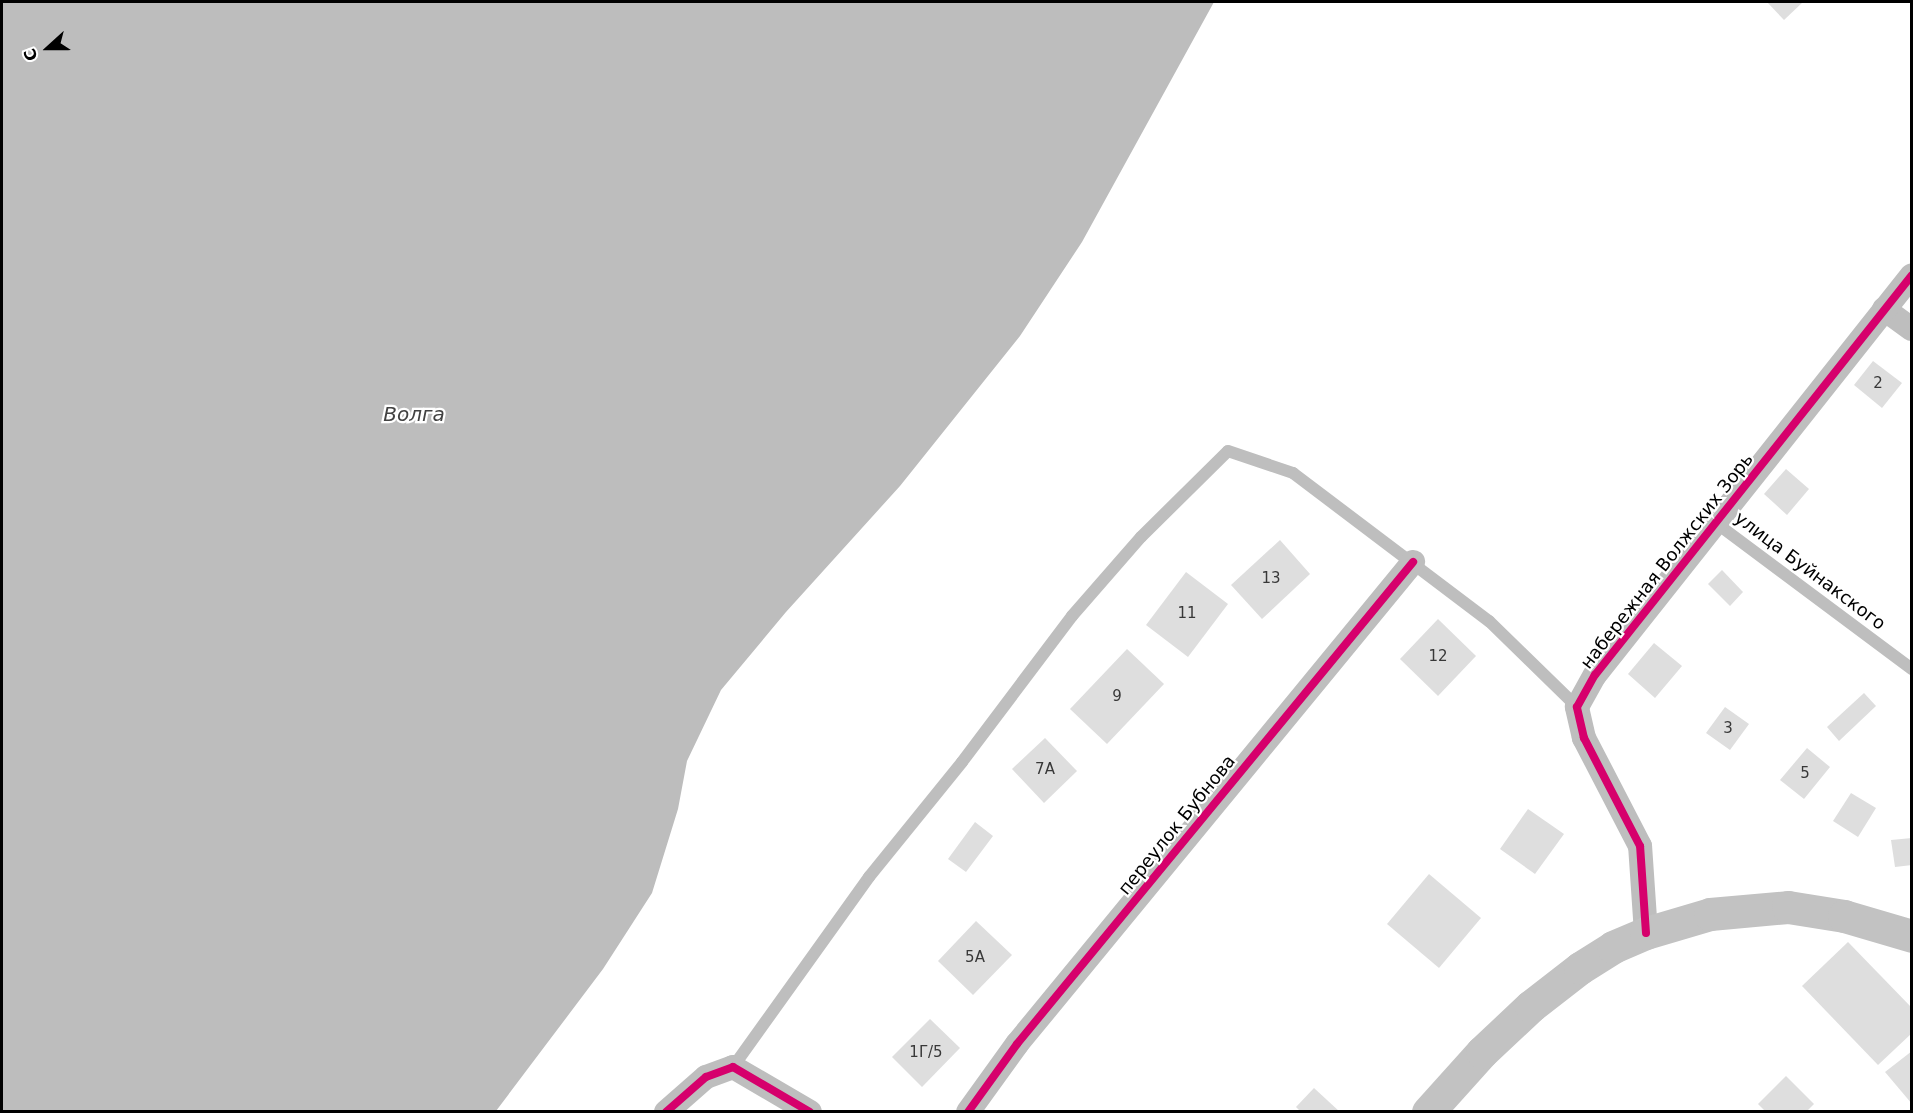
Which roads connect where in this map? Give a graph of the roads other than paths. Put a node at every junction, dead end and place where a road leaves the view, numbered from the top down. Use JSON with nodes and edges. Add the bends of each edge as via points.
{"nodes":[{"id":1,"x":1911,"y":275,"type":"edge"},
{"id":2,"x":1884,"y":309,"type":"junction"},
{"id":3,"x":1911,"y":329,"type":"edge"},
{"id":4,"x":1716,"y":523,"type":"junction"},
{"id":5,"x":1413,"y":562,"type":"junction"},
{"id":6,"x":1911,"y":669,"type":"edge"},
{"id":7,"x":1577,"y":707,"type":"junction"},
{"id":8,"x":1646,"y":933,"type":"junction"},
{"id":9,"x":1911,"y":936,"type":"edge"},
{"id":10,"x":733,"y":1067,"type":"junction"},
{"id":11,"x":666,"y":1112,"type":"edge"},
{"id":12,"x":810,"y":1112,"type":"edge"},
{"id":13,"x":968,"y":1112,"type":"edge"},
{"id":14,"x":1428,"y":1112,"type":"edge"}],
"edges":[{"from":1,"to":2,"type":"street","name":"набережная Волжских Зорь"},
{"from":2,"to":3,"type":"street"},
{"from":2,"to":4,"type":"street","name":"набережная Волжских Зорь"},
{"from":4,"to":6,"type":"lane","name":"улица Буйнакского"},
{"from":4,"to":7,"type":"street","name":"набережная Волжских Зорь","via":[[1595,675]]},
{"from":5,"to":7,"type":"lane","via":[[1489,621]]},
{"from":5,"to":10,"type":"lane","via":[[1293,473],[1227,452],[1140,537],[1072,615],[962,762],[869,877]]},
{"from":5,"to":13,"type":"street","name":"переулок Бубнова","via":[[1024,1034]]},
{"from":7,"to":8,"type":"street","via":[[1584,738],[1640,846]]},
{"from":8,"to":9,"type":"street","via":[[1710,914],[1788,907],[1844,916]]},
{"from":8,"to":14,"type":"street","via":[[1605,952],[1531,1006],[1482,1052]]},
{"from":10,"to":11,"type":"street","via":[[706,1077]]},
{"from":10,"to":12,"type":"street"}]}
